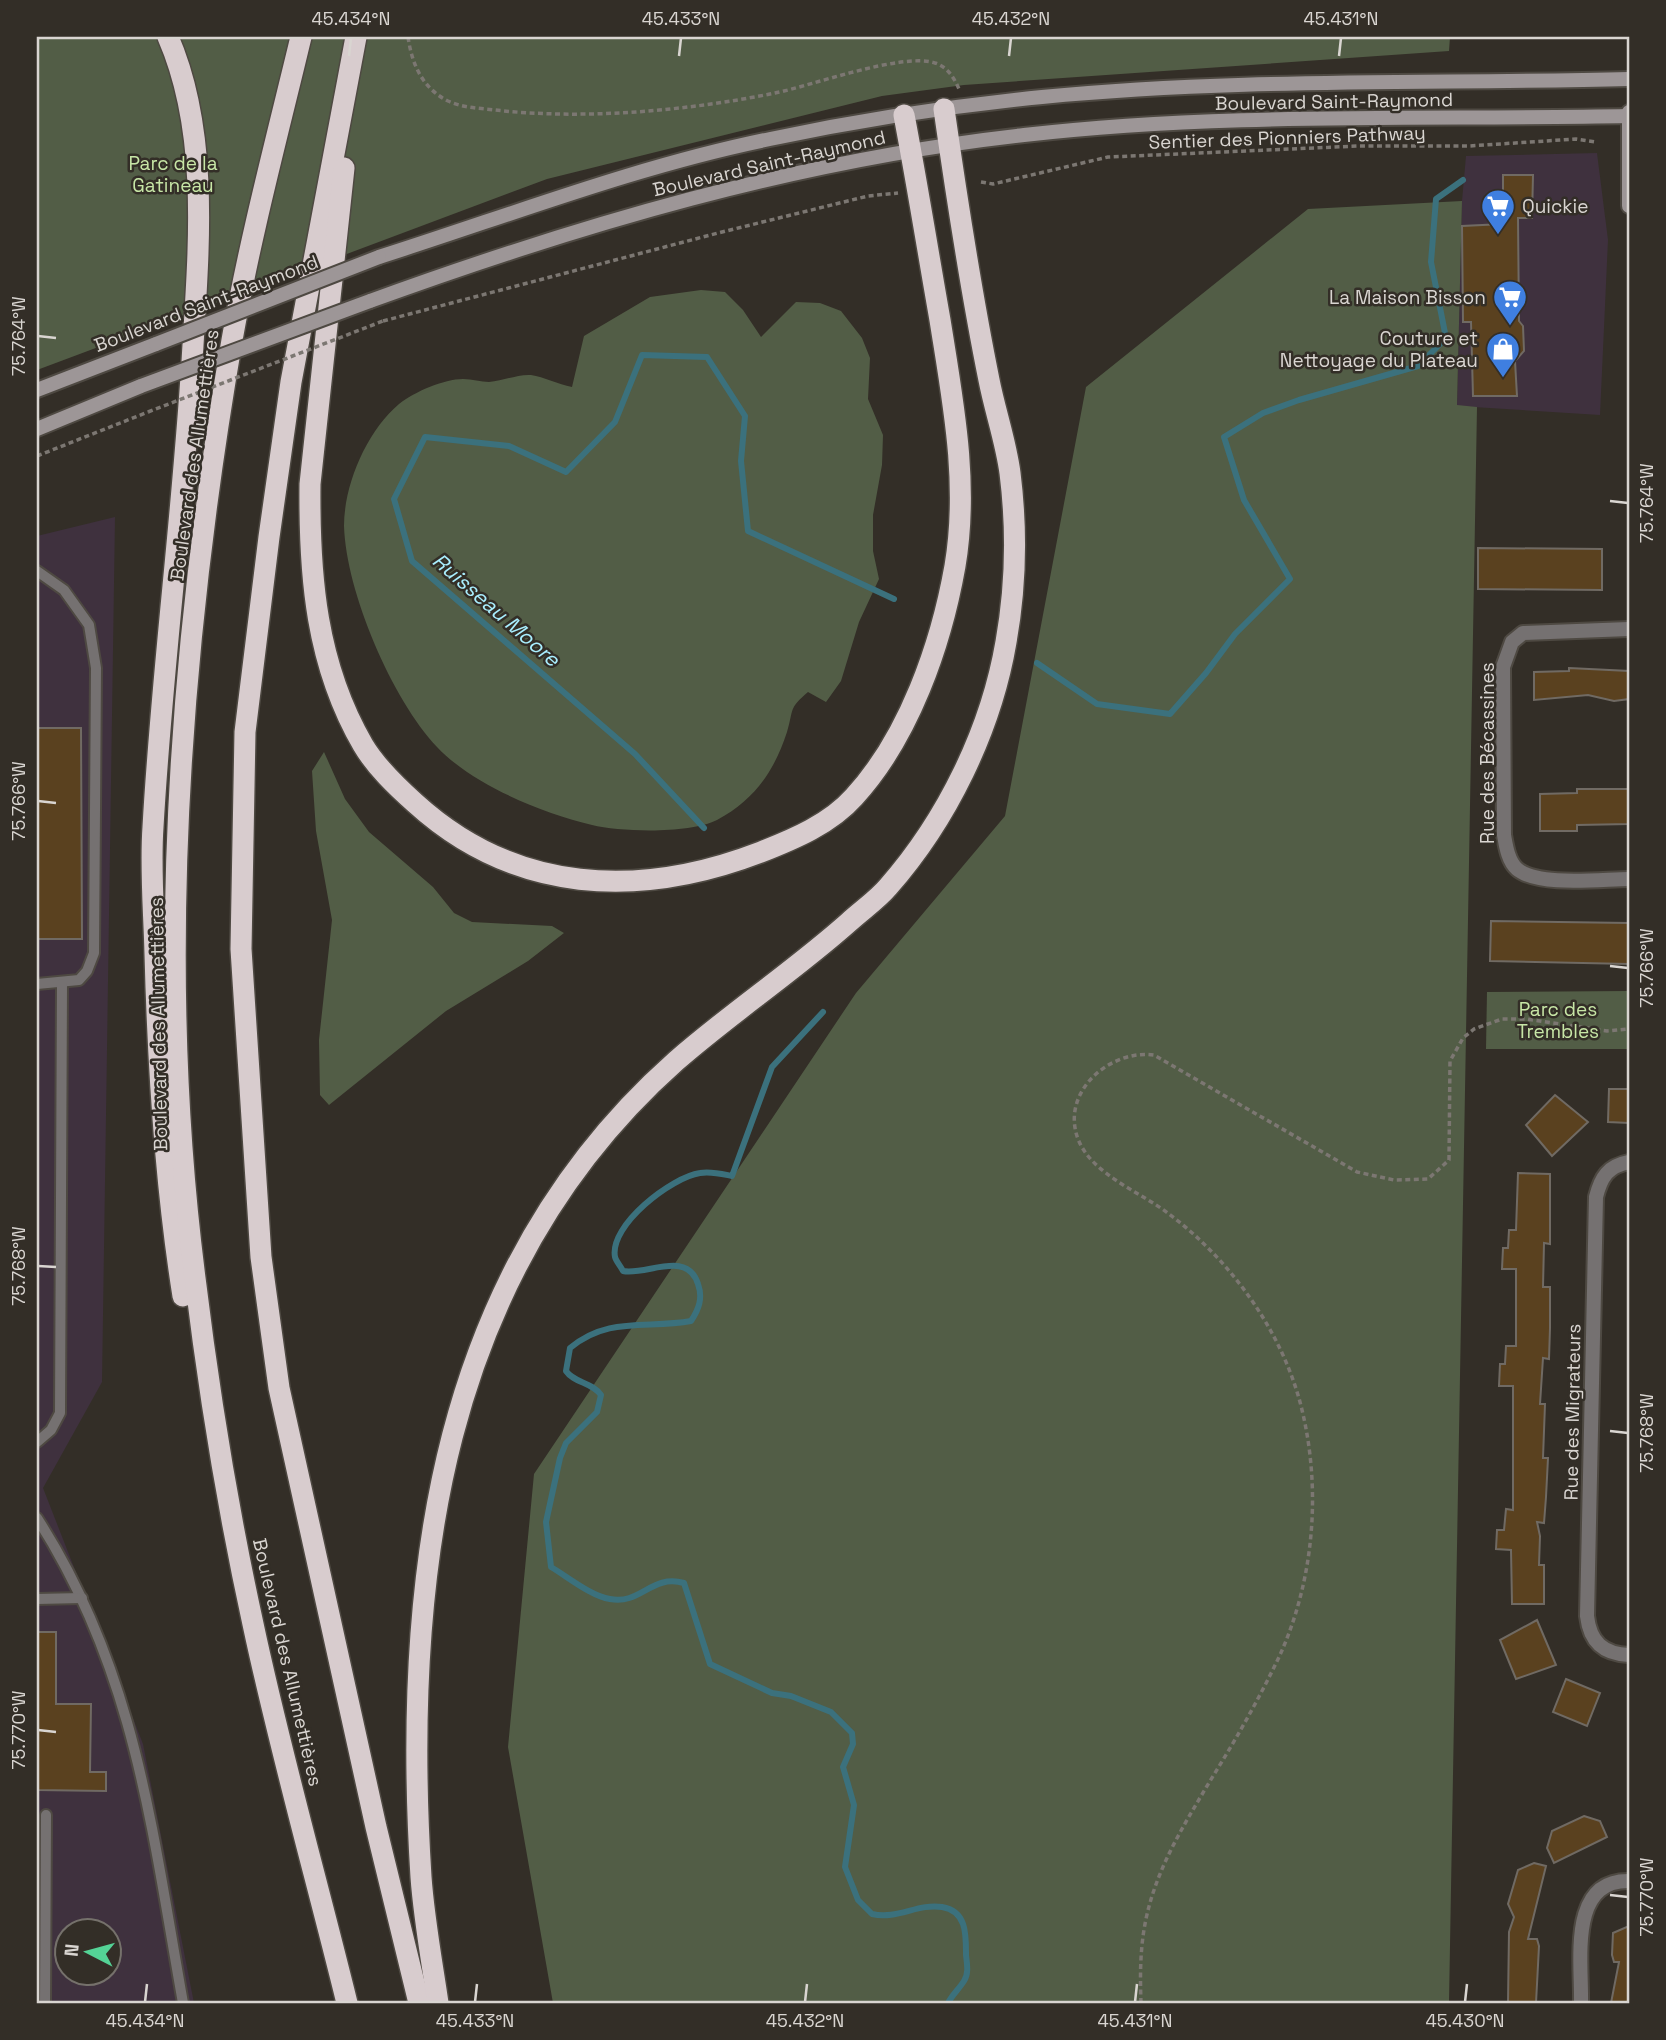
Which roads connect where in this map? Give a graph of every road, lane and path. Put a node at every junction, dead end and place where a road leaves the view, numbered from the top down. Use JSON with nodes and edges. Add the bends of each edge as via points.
{"nodes":[{"id":1,"x":168,"y":37,"type":"edge"},
{"id":2,"x":301,"y":37,"type":"edge"},
{"id":3,"x":357,"y":37,"type":"edge"},
{"id":4,"x":408,"y":37,"type":"edge"},
{"id":5,"x":1629,"y":79,"type":"edge"},
{"id":6,"x":960,"y":91,"type":"dead end"},
{"id":7,"x":944,"y":109,"type":"junction"},
{"id":8,"x":904,"y":115,"type":"junction"},
{"id":9,"x":1629,"y":115,"type":"edge"},
{"id":10,"x":1596,"y":142,"type":"dead end"},
{"id":11,"x":950,"y":147,"type":"junction"},
{"id":12,"x":911,"y":152,"type":"junction"},
{"id":13,"x":981,"y":182,"type":"dead end"},
{"id":14,"x":898,"y":193,"type":"dead end"},
{"id":15,"x":1629,"y":206,"type":"edge"},
{"id":16,"x":37,"y":390,"type":"edge"},
{"id":17,"x":37,"y":429,"type":"edge"},
{"id":18,"x":37,"y":456,"type":"edge"},
{"id":19,"x":37,"y":571,"type":"edge"},
{"id":20,"x":1629,"y":629,"type":"edge"},
{"id":21,"x":1629,"y":879,"type":"edge"},
{"id":22,"x":37,"y":984,"type":"edge"},
{"id":23,"x":62,"y":984,"type":"junction"},
{"id":24,"x":1629,"y":1028,"type":"edge"},
{"id":25,"x":1629,"y":1162,"type":"edge"},
{"id":26,"x":37,"y":1442,"type":"edge"},
{"id":27,"x":37,"y":1518,"type":"edge"},
{"id":28,"x":82,"y":1598,"type":"junction"},
{"id":29,"x":37,"y":1599,"type":"edge"},
{"id":30,"x":253,"y":1623,"type":"junction"},
{"id":31,"x":1629,"y":1655,"type":"edge"},
{"id":32,"x":46,"y":1815,"type":"dead end"},
{"id":33,"x":1629,"y":1881,"type":"edge"},
{"id":34,"x":45,"y":2003,"type":"edge"},
{"id":35,"x":183,"y":2003,"type":"edge"},
{"id":36,"x":347,"y":2003,"type":"edge"},
{"id":37,"x":419,"y":2003,"type":"edge"},
{"id":38,"x":438,"y":2003,"type":"edge"},
{"id":39,"x":1141,"y":2003,"type":"edge"},
{"id":40,"x":1581,"y":2003,"type":"edge"}],
"edges":[{"from":1,"to":30,"type":"highway","via":[[188,108],[198,225],[188,436],[161,694],[152,832],[162,1117],[187,1322]]},
{"from":2,"to":30,"type":"highway","name":"Boulevard des Allumettières","via":[[235,324],[208,498],[187,679],[176,932],[181,1120],[194,1275]]},
{"from":3,"to":12,"type":"highway","via":[[310,484],[316,616],[345,710],[365,749],[397,787],[468,843],[547,874],[597,883],[641,883],[725,866],[770,849],[813,829],[853,799],[901,728],[947,602],[961,499],[956,420]]},
{"from":3,"to":37,"type":"highway","via":[[291,382],[265,565],[246,732],[241,949],[261,1258],[278,1388]]},
{"from":4,"to":6,"type":"path","via":[[419,76],[447,101],[535,115],[681,107],[775,93],[860,70],[925,61],[950,71]]},
{"from":5,"to":7,"type":"main road","name":"Boulevard Saint-Raymond","via":[[1151,90]]},
{"from":7,"to":8,"type":"main road","name":"Boulevard Saint-Raymond"},
{"from":7,"to":11,"type":"highway"},
{"from":8,"to":12,"type":"highway"},
{"from":8,"to":16,"type":"main road","name":"Boulevard Saint-Raymond","bridge":true,"via":[[768,139],[645,171],[379,257]]},
{"from":9,"to":11,"type":"main road","name":"Boulevard Saint-Raymond","via":[[1247,120],[1080,129]]},
{"from":9,"to":15,"type":"main road"},
{"from":10,"to":13,"type":"path","name":"Sentier des Pionniers Pathway","via":[[1576,139],[1121,156],[993,184]]},
{"from":11,"to":12,"type":"main road","name":"Boulevard Saint-Raymond"},
{"from":11,"to":38,"type":"highway","via":[[989,381],[1010,470],[1016,553],[1006,644],[984,724],[947,807],[887,888],[823,946],[675,1062],[593,1147],[541,1220],[495,1308],[464,1388],[439,1491],[422,1599],[417,1715],[422,1880]]},
{"from":12,"to":17,"type":"main road","name":"Boulevard Saint-Raymond","bridge":true,"via":[[809,169],[633,213],[370,301]]},
{"from":14,"to":18,"type":"path","bridge":true,"via":[[868,196],[731,230],[383,321]]},
{"from":19,"to":23,"type":"lane","via":[[64,590],[89,625],[96,668],[94,953],[79,980]]},
{"from":20,"to":21,"type":"street","name":"Rue des Bécassines","via":[[1523,633],[1506,653],[1503,692],[1504,835],[1515,868],[1546,879]]},
{"from":22,"to":23,"type":"lane"},
{"from":23,"to":26,"type":"lane","via":[[60,1413],[51,1430]]},
{"from":24,"to":39,"type":"path","via":[[1607,1031],[1502,1019],[1474,1029],[1450,1061],[1449,1160],[1428,1179],[1394,1180],[1357,1172],[1154,1055],[1124,1055],[1098,1071],[1080,1096],[1075,1125],[1090,1156],[1203,1242],[1254,1304],[1300,1401],[1309,1457],[1311,1532],[1300,1603],[1261,1693],[1165,1860],[1146,1915]]},
{"from":25,"to":31,"type":"street","name":"Rue des Migrateurs","via":[[1608,1171],[1596,1197],[1587,1616],[1595,1642],[1606,1651]]},
{"from":27,"to":28,"type":"lane"},
{"from":28,"to":29,"type":"lane"},
{"from":28,"to":35,"type":"lane","via":[[125,1708],[150,1815]]},
{"from":30,"to":36,"type":"highway","name":"Boulevard des Allumettières"},
{"from":32,"to":34,"type":"lane"},
{"from":33,"to":40,"type":"street","via":[[1605,1884],[1586,1906]]}]}
